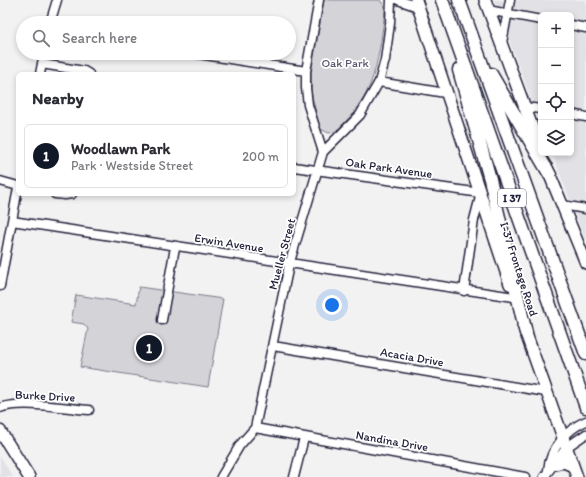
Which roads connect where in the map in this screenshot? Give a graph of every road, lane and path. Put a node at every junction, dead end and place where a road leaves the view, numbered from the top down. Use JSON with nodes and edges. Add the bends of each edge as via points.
{"nodes":[{"id":1,"x":56,"y":0,"type":"edge"},
{"id":2,"x":319,"y":0,"type":"edge"},
{"id":3,"x":391,"y":0,"type":"edge"},
{"id":4,"x":398,"y":0,"type":"edge"},
{"id":5,"x":437,"y":0,"type":"edge"},
{"id":6,"x":442,"y":0,"type":"edge"},
{"id":7,"x":459,"y":0,"type":"edge"},
{"id":8,"x":510,"y":0,"type":"edge"},
{"id":9,"x":417,"y":3,"type":"edge"},
{"id":10,"x":487,"y":5,"type":"edge"},
{"id":11,"x":507,"y":15,"type":"junction"},
{"id":12,"x":52,"y":16,"type":"edge"},
{"id":13,"x":538,"y":20,"type":"edge"},
{"id":14,"x":574,"y":26,"type":"edge"},
{"id":15,"x":586,"y":28,"type":"edge"},
{"id":16,"x":502,"y":43,"type":"junction"},
{"id":17,"x":474,"y":45,"type":"junction"},
{"id":18,"x":43,"y":60,"type":"edge"},
{"id":19,"x":239,"y":60,"type":"edge"},
{"id":20,"x":42,"y":64,"type":"junction"},
{"id":21,"x":306,"y":70,"type":"junction"},
{"id":22,"x":40,"y":72,"type":"edge"},
{"id":23,"x":86,"y":72,"type":"edge"},
{"id":24,"x":379,"y":82,"type":"junction"},
{"id":25,"x":445,"y":93,"type":"junction"},
{"id":26,"x":525,"y":107,"type":"junction"},
{"id":27,"x":538,"y":109,"type":"edge"},
{"id":28,"x":574,"y":115,"type":"edge"},
{"id":29,"x":586,"y":117,"type":"edge"},
{"id":30,"x":538,"y":144,"type":"edge"},
{"id":31,"x":323,"y":152,"type":"junction"},
{"id":32,"x":543,"y":156,"type":"edge"},
{"id":33,"x":296,"y":167,"type":"edge"},
{"id":34,"x":318,"y":171,"type":"junction"},
{"id":35,"x":550,"y":175,"type":"junction"},
{"id":36,"x":0,"y":181,"type":"edge"},
{"id":37,"x":16,"y":186,"type":"edge"},
{"id":38,"x":481,"y":193,"type":"junction"},
{"id":39,"x":16,"y":196,"type":"edge"},
{"id":40,"x":562,"y":205,"type":"junction"},
{"id":41,"x":586,"y":209,"type":"edge"},
{"id":42,"x":488,"y":218,"type":"junction"},
{"id":43,"x":474,"y":220,"type":"junction"},
{"id":44,"x":12,"y":222,"type":"junction"},
{"id":45,"x":175,"y":247,"type":"junction"},
{"id":46,"x":586,"y":263,"type":"edge"},
{"id":47,"x":289,"y":265,"type":"junction"},
{"id":48,"x":0,"y":286,"type":"edge"},
{"id":49,"x":464,"y":291,"type":"junction"},
{"id":50,"x":514,"y":297,"type":"junction"},
{"id":51,"x":162,"y":320,"type":"dead end"},
{"id":52,"x":526,"y":333,"type":"junction"},
{"id":53,"x":273,"y":346,"type":"junction"},
{"id":54,"x":586,"y":354,"type":"edge"},
{"id":55,"x":546,"y":392,"type":"junction"},
{"id":56,"x":584,"y":401,"type":"edge"},
{"id":57,"x":0,"y":408,"type":"edge"},
{"id":58,"x":89,"y":410,"type":"dead end"},
{"id":59,"x":586,"y":421,"type":"edge"},
{"id":60,"x":255,"y":428,"type":"junction"},
{"id":61,"x":0,"y":431,"type":"edge"},
{"id":62,"x":586,"y":434,"type":"edge"},
{"id":63,"x":304,"y":438,"type":"junction"},
{"id":64,"x":565,"y":442,"type":"junction"},
{"id":65,"x":573,"y":466,"type":"junction"},
{"id":66,"x":549,"y":470,"type":"edge"},
{"id":67,"x":29,"y":477,"type":"edge"},
{"id":68,"x":221,"y":477,"type":"edge"},
{"id":69,"x":294,"y":477,"type":"edge"},
{"id":70,"x":525,"y":477,"type":"edge"},
{"id":71,"x":577,"y":477,"type":"edge"}],
"edges":[{"from":1,"to":12,"type":"street"},
{"from":2,"to":21,"type":"street"},
{"from":3,"to":24,"type":"street","via":[[385,60]]},
{"from":4,"to":9,"type":"street"},
{"from":5,"to":52,"type":"highway","via":[[490,179]]},
{"from":6,"to":56,"type":"highway","number":"I 37"},
{"from":7,"to":17,"type":"highway","number":"I 37"},
{"from":8,"to":11,"type":"street"},
{"from":9,"to":25,"type":"main road","name":"I-37 Frontage Road"},
{"from":10,"to":11,"type":"street"},
{"from":10,"to":16,"type":"main road"},
{"from":11,"to":13,"type":"street"},
{"from":11,"to":16,"type":"street"},
{"from":14,"to":15,"type":"street"},
{"from":16,"to":26,"type":"main road"},
{"from":17,"to":35,"type":"highway"},
{"from":17,"to":54,"type":"highway","number":"I 37"},
{"from":18,"to":20,"type":"street"},
{"from":19,"to":21,"type":"street"},
{"from":20,"to":22,"type":"street"},
{"from":20,"to":23,"type":"street"},
{"from":21,"to":31,"type":"street","via":[[308,105]]},
{"from":24,"to":25,"type":"street"},
{"from":24,"to":31,"type":"street","via":[[360,115]]},
{"from":25,"to":38,"type":"main road","name":"I-37 Frontage Road"},
{"from":26,"to":27,"type":"street"},
{"from":26,"to":30,"type":"main road"},
{"from":28,"to":29,"type":"street"},
{"from":31,"to":34,"type":"street","name":"Mueller Street"},
{"from":32,"to":35,"type":"main road"},
{"from":33,"to":34,"type":"street","name":"Oak Park Avenue"},
{"from":34,"to":38,"type":"street","name":"Oak Park Avenue"},
{"from":34,"to":47,"type":"street","name":"Mueller Street"},
{"from":35,"to":40,"type":"main road"},
{"from":36,"to":37,"type":"street"},
{"from":38,"to":42,"type":"main road","name":"I-37 Frontage Road"},
{"from":38,"to":43,"type":"street"},
{"from":39,"to":44,"type":"street"},
{"from":40,"to":41,"type":"street"},
{"from":40,"to":46,"type":"main road"},
{"from":42,"to":43,"type":"street"},
{"from":42,"to":50,"type":"main road","name":"I-37 Frontage Road"},
{"from":43,"to":49,"type":"street"},
{"from":44,"to":45,"type":"street","name":"Erwin Avenue"},
{"from":44,"to":48,"type":"street"},
{"from":45,"to":47,"type":"street","name":"Erwin Avenue"},
{"from":45,"to":51,"type":"street"},
{"from":47,"to":49,"type":"street","name":"Erwin Avenue"},
{"from":47,"to":53,"type":"street","name":"Mueller Street"},
{"from":49,"to":50,"type":"street","name":"Erwin Avenue"},
{"from":50,"to":52,"type":"main road","name":"I-37 Frontage Road"},
{"from":52,"to":55,"type":"main road","name":"I-37 Frontage Road"},
{"from":53,"to":55,"type":"street","name":"Acacia Drive"},
{"from":53,"to":60,"type":"street","name":"Mueller Street"},
{"from":55,"to":64,"type":"main road","name":"I-37 Frontage Road"},
{"from":57,"to":58,"type":"street","name":"Burke Drive","via":[[48,406]]},
{"from":59,"to":64,"type":"street","via":[[574,427]]},
{"from":60,"to":63,"type":"street","name":"Nandina Drive"},
{"from":60,"to":68,"type":"street","name":"Mueller Street","via":[[240,445]]},
{"from":61,"to":67,"type":"main road"},
{"from":62,"to":64,"type":"street"},
{"from":63,"to":69,"type":"street"},
{"from":63,"to":70,"type":"street","name":"Nandina Drive"},
{"from":64,"to":65,"type":"main road","name":"I-37 Frontage Road"},
{"from":64,"to":66,"type":"street","via":[[549,460]]},
{"from":65,"to":66,"type":"main road","via":[[564,462]]},
{"from":65,"to":71,"type":"main road","name":"I-37 Frontage Road"}]}
